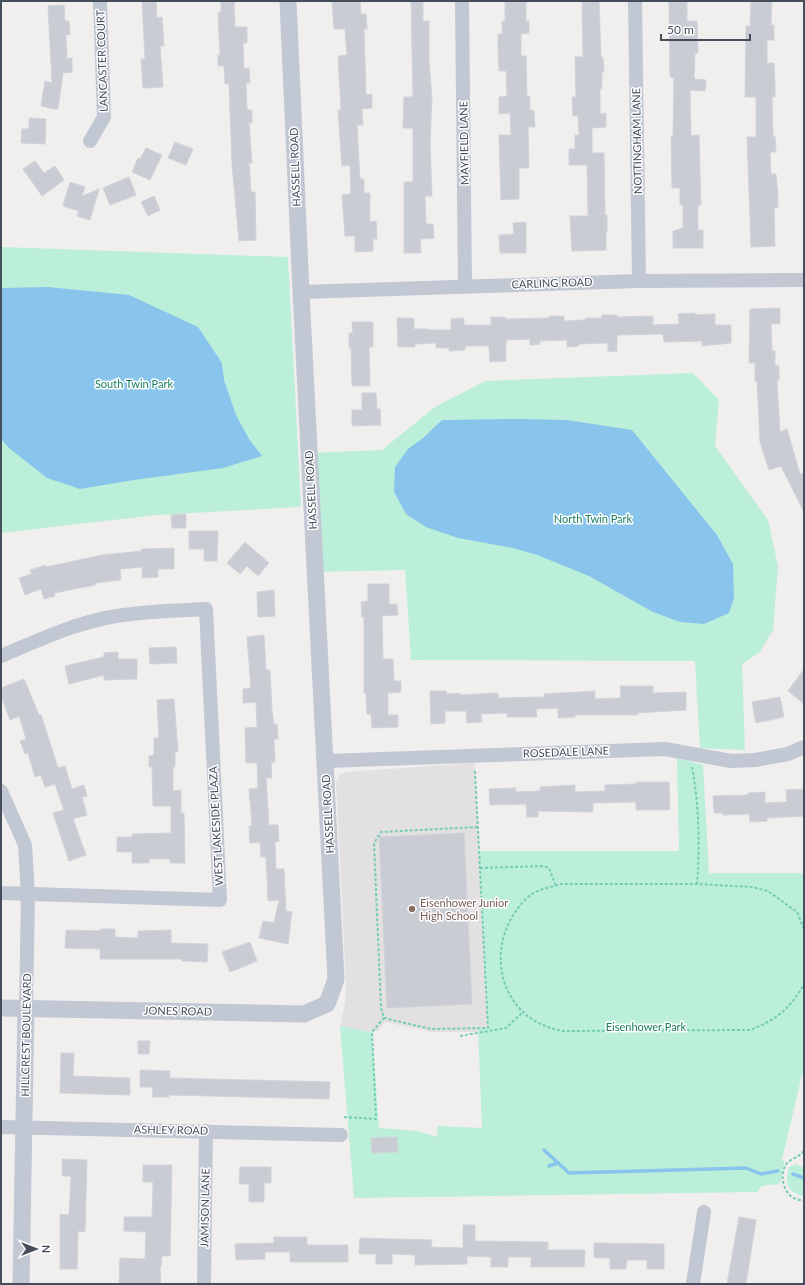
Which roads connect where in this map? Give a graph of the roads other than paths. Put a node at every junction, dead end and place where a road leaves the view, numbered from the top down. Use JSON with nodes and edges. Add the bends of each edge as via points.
{"nodes":[{"id":1,"x":100,"y":1,"type":"edge"},
{"id":2,"x":288,"y":1,"type":"edge"},
{"id":3,"x":462,"y":1,"type":"edge"},
{"id":4,"x":635,"y":1,"type":"edge"},
{"id":5,"x":90,"y":141,"type":"dead end"},
{"id":6,"x":639,"y":280,"type":"junction"},
{"id":7,"x":804,"y":280,"type":"edge"},
{"id":8,"x":465,"y":286,"type":"junction"},
{"id":9,"x":301,"y":292,"type":"junction"},
{"id":10,"x":1,"y":656,"type":"edge"},
{"id":11,"x":804,"y":747,"type":"edge"},
{"id":12,"x":326,"y":761,"type":"junction"},
{"id":13,"x":1,"y":791,"type":"edge"},
{"id":14,"x":1,"y":893,"type":"edge"},
{"id":15,"x":28,"y":894,"type":"junction"},
{"id":16,"x":336,"y":979,"type":"joint"},
{"id":17,"x":1,"y":1008,"type":"edge"},
{"id":18,"x":26,"y":1008,"type":"junction"},
{"id":19,"x":1,"y":1127,"type":"edge"},
{"id":20,"x":24,"y":1128,"type":"junction"},
{"id":21,"x":206,"y":1131,"type":"junction"},
{"id":22,"x":341,"y":1135,"type":"dead end"},
{"id":23,"x":704,"y":1212,"type":"dead end"},
{"id":24,"x":21,"y":1284,"type":"edge"},
{"id":25,"x":204,"y":1284,"type":"edge"},
{"id":26,"x":692,"y":1284,"type":"edge"}],
"edges":[{"from":1,"to":5,"type":"street","name":"LANCASTER COURT","via":[[104,117]]},
{"from":2,"to":9,"type":"street","name":"HASSELL ROAD"},
{"from":3,"to":8,"type":"street","name":"MAYFIELD LANE"},
{"from":4,"to":6,"type":"street","name":"NOTTINGHAM LANE"},
{"from":6,"to":7,"type":"street","name":"CARLING ROAD"},
{"from":6,"to":8,"type":"street","name":"CARLING ROAD"},
{"from":8,"to":9,"type":"street","name":"CARLING ROAD"},
{"from":9,"to":12,"type":"street","name":"HASSELL ROAD"},
{"from":10,"to":15,"type":"street","name":"WEST LAKESIDE PLAZA","via":[[60,631],[97,620],[131,614],[206,609],[220,900]]},
{"from":11,"to":12,"type":"street","name":"ROSEDALE LANE","via":[[788,754],[731,761],[665,749]]},
{"from":12,"to":16,"type":"street","name":"HASSELL ROAD"},
{"from":13,"to":15,"type":"street","name":"HILLCREST BOULEVARD","via":[[25,844]]},
{"from":14,"to":15,"type":"street"},
{"from":15,"to":18,"type":"street","name":"HILLCREST BOULEVARD"},
{"from":16,"to":18,"type":"street","name":"JONES ROAD","via":[[328,1004],[304,1014]]},
{"from":17,"to":18,"type":"street","name":"JONES ROAD"},
{"from":18,"to":20,"type":"street","name":"HILLCREST BOULEVARD"},
{"from":19,"to":20,"type":"street","name":"ASHLEY ROAD"},
{"from":20,"to":21,"type":"street","name":"ASHLEY ROAD"},
{"from":20,"to":24,"type":"street","name":"HILLCREST BOULEVARD"},
{"from":21,"to":22,"type":"street","name":"ASHLEY ROAD"},
{"from":21,"to":25,"type":"street","name":"JAMISON LANE"},
{"from":23,"to":26,"type":"street"}]}
